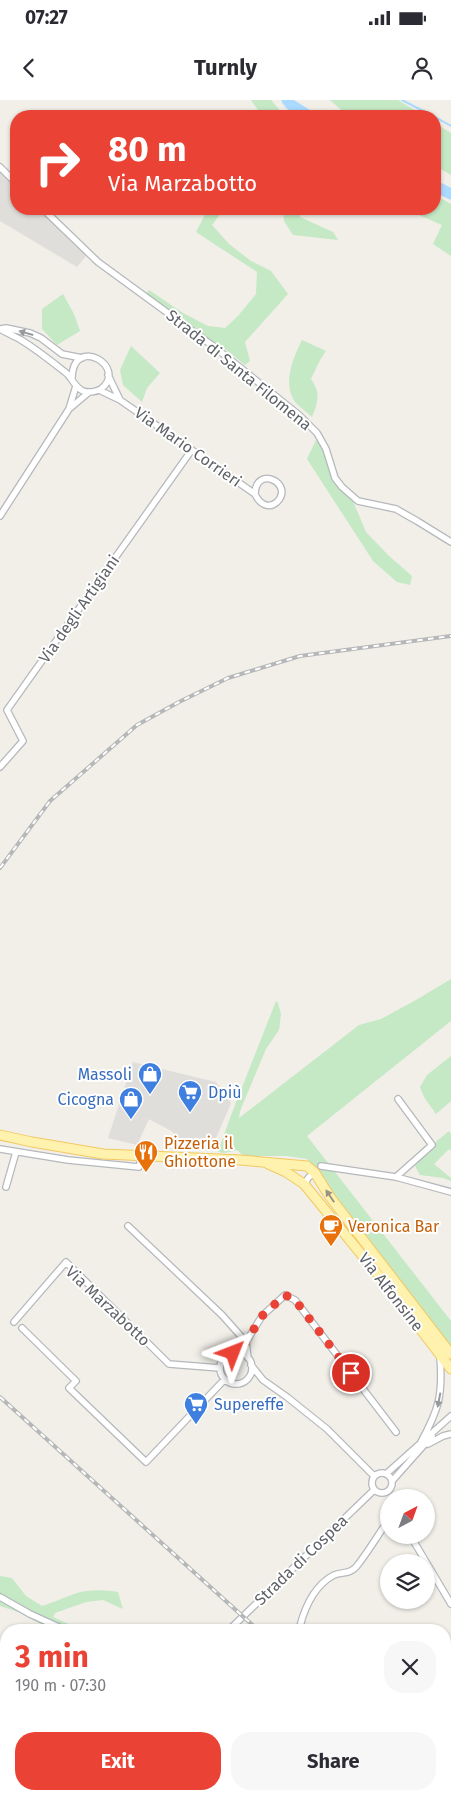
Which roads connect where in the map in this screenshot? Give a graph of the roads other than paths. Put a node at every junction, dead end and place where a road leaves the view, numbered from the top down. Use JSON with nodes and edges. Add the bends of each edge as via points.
{"nodes":[{"id":1,"x":0,"y":166,"type":"edge"},
{"id":2,"x":10,"y":177,"type":"edge"},
{"id":3,"x":49,"y":215,"type":"edge"},
{"id":4,"x":0,"y":329,"type":"edge"},
{"id":5,"x":41,"y":338,"type":"junction"},
{"id":6,"x":35,"y":350,"type":"junction"},
{"id":7,"x":82,"y":358,"type":"junction"},
{"id":8,"x":108,"y":375,"type":"junction"},
{"id":9,"x":72,"y":378,"type":"junction"},
{"id":10,"x":76,"y":386,"type":"junction"},
{"id":11,"x":100,"y":390,"type":"junction"},
{"id":12,"x":88,"y":393,"type":"junction"},
{"id":13,"x":120,"y":400,"type":"junction"},
{"id":14,"x":69,"y":409,"type":"junction"},
{"id":15,"x":191,"y":451,"type":"junction"},
{"id":16,"x":255,"y":494,"type":"junction"},
{"id":17,"x":0,"y":516,"type":"edge"},
{"id":18,"x":451,"y":542,"type":"edge"},
{"id":19,"x":0,"y":767,"type":"edge"},
{"id":20,"x":398,"y":1100,"type":"dead end"},
{"id":21,"x":0,"y":1135,"type":"edge"},
{"id":22,"x":0,"y":1149,"type":"edge"},
{"id":23,"x":16,"y":1152,"type":"junction"},
{"id":24,"x":142,"y":1156,"type":"junction"},
{"id":25,"x":260,"y":1161,"type":"junction"},
{"id":26,"x":318,"y":1170,"type":"junction"},
{"id":27,"x":396,"y":1177,"type":"junction"},
{"id":28,"x":304,"y":1184,"type":"junction"},
{"id":29,"x":6,"y":1187,"type":"dead end"},
{"id":30,"x":451,"y":1192,"type":"edge"},
{"id":31,"x":128,"y":1226,"type":"dead end"},
{"id":32,"x":14,"y":1322,"type":"dead end"},
{"id":33,"x":22,"y":1328,"type":"dead end"},
{"id":34,"x":436,"y":1335,"type":"junction"},
{"id":35,"x":246,"y":1342,"type":"junction"},
{"id":36,"x":451,"y":1346,"type":"edge"},
{"id":37,"x":233,"y":1353,"type":"junction"},
{"id":38,"x":440,"y":1354,"type":"junction"},
{"id":39,"x":451,"y":1354,"type":"edge"},
{"id":40,"x":248,"y":1358,"type":"junction"},
{"id":41,"x":251,"y":1365,"type":"junction"},
{"id":42,"x":220,"y":1368,"type":"junction"},
{"id":43,"x":451,"y":1369,"type":"edge"},
{"id":44,"x":248,"y":1378,"type":"junction"},
{"id":45,"x":225,"y":1380,"type":"junction"},
{"id":46,"x":263,"y":1380,"type":"junction"},
{"id":47,"x":451,"y":1416,"type":"edge"},
{"id":48,"x":396,"y":1432,"type":"dead end"},
{"id":49,"x":451,"y":1434,"type":"edge"},
{"id":50,"x":423,"y":1444,"type":"junction"},
{"id":51,"x":386,"y":1474,"type":"junction"},
{"id":52,"x":374,"y":1476,"type":"junction"},
{"id":53,"x":392,"y":1481,"type":"junction"},
{"id":54,"x":390,"y":1489,"type":"edge"},
{"id":55,"x":374,"y":1490,"type":"junction"},
{"id":56,"x":380,"y":1493,"type":"edge"},
{"id":57,"x":380,"y":1532,"type":"edge"},
{"id":58,"x":415,"y":1544,"type":"edge"},
{"id":59,"x":0,"y":1597,"type":"edge"},
{"id":60,"x":451,"y":1604,"type":"edge"},
{"id":61,"x":52,"y":1624,"type":"edge"},
{"id":62,"x":235,"y":1624,"type":"edge"},
{"id":63,"x":301,"y":1624,"type":"edge"}],
"edges":[{"from":1,"to":2,"type":"street"},
{"from":3,"to":18,"type":"street","name":"Strada di Santa Filomena","via":[[98,262],[299,414],[317,433],[335,478],[358,502],[396,509]]},
{"from":5,"to":4,"type":"street","name":"Via Mario Corrieri","one_way":true,"via":[[30,333]]},
{"from":4,"to":6,"type":"street","name":"Via Mario Corrieri"},
{"from":5,"to":6,"type":"street"},
{"from":5,"to":7,"type":"street","name":"Via Mario Corrieri","via":[[62,354]]},
{"from":6,"to":9,"type":"street","name":"Via Mario Corrieri"},
{"from":7,"to":8,"type":"street","name":"Via Mario Corrieri","via":[[100,359]]},
{"from":7,"to":9,"type":"street","via":[[72,370]]},
{"from":8,"to":11,"type":"street"},
{"from":8,"to":13,"type":"street","name":"Via Mario Corrieri"},
{"from":9,"to":10,"type":"street","name":"Via Mario Corrieri"},
{"from":10,"to":12,"type":"street"},
{"from":10,"to":14,"type":"street"},
{"from":11,"to":12,"type":"street"},
{"from":11,"to":13,"type":"street","name":"Via Mario Corrieri"},
{"from":12,"to":14,"type":"street"},
{"from":13,"to":15,"type":"street","name":"Via Mario Corrieri"},
{"from":14,"to":17,"type":"street"},
{"from":15,"to":16,"type":"street","name":"Via Mario Corrieri"},
{"from":15,"to":19,"type":"street","name":"Via degli Artigiani","via":[[7,710],[23,741]]},
{"from":16,"to":16,"type":"street","name":"Via Mario Corrieri","via":[[262,504],[274,504],[282,489],[274,480],[263,479],[255,488]]},
{"from":20,"to":27,"type":"street","via":[[432,1145]]},
{"from":21,"to":24,"type":"main road","name":"Via Alfonsine","via":[[103,1154]]},
{"from":22,"to":23,"type":"street"},
{"from":23,"to":24,"type":"street","via":[[140,1167]]},
{"from":23,"to":29,"type":"street"},
{"from":24,"to":25,"type":"main road","name":"Via Alfonsine"},
{"from":25,"to":26,"type":"main road","name":"Via Alfonsine"},
{"from":25,"to":28,"type":"main road","name":"Via Alfonsine"},
{"from":26,"to":27,"type":"street"},
{"from":26,"to":28,"type":"street"},
{"from":34,"to":26,"type":"main road","name":"Via Alfonsine","one_way":true,"via":[[330,1197]]},
{"from":27,"to":30,"type":"street"},
{"from":28,"to":38,"type":"main road","name":"Via Alfonsine"},
{"from":31,"to":35,"type":"street"},
{"from":32,"to":42,"type":"street","name":"Via Marzabotto","via":[[66,1262],[169,1364]]},
{"from":33,"to":45,"type":"street","via":[[76,1381],[69,1388],[146,1462]]},
{"from":34,"to":36,"type":"street"},
{"from":34,"to":39,"type":"main road","name":"Via Alfonsine"},
{"from":35,"to":37,"type":"street"},
{"from":35,"to":40,"type":"street"},
{"from":35,"to":48,"type":"street","via":[[262,1316],[285,1295],[295,1300]]},
{"from":37,"to":40,"type":"street"},
{"from":37,"to":42,"type":"street","via":[[224,1358]]},
{"from":38,"to":43,"type":"main road","name":"Via Alfonsine"},
{"from":38,"to":50,"type":"street","one_way":true,"via":[[440,1401]]},
{"from":40,"to":41,"type":"street"},
{"from":41,"to":44,"type":"street"},
{"from":41,"to":46,"type":"street"},
{"from":42,"to":45,"type":"street"},
{"from":44,"to":45,"type":"street","via":[[234,1384]]},
{"from":44,"to":46,"type":"street"},
{"from":46,"to":52,"type":"street","via":[[326,1429]]},
{"from":47,"to":50,"type":"street"},
{"from":49,"to":50,"type":"street"},
{"from":50,"to":51,"type":"street"},
{"from":50,"to":53,"type":"street"},
{"from":51,"to":52,"type":"street"},
{"from":51,"to":53,"type":"street"},
{"from":52,"to":55,"type":"street","via":[[371,1485]]},
{"from":53,"to":54,"type":"street"},
{"from":55,"to":56,"type":"street"},
{"from":55,"to":62,"type":"street","name":"Strada di Cospea"},
{"from":57,"to":63,"type":"street","via":[[355,1568],[335,1575],[318,1589],[305,1608]]},
{"from":58,"to":60,"type":"street"},
{"from":59,"to":61,"type":"street"}]}
